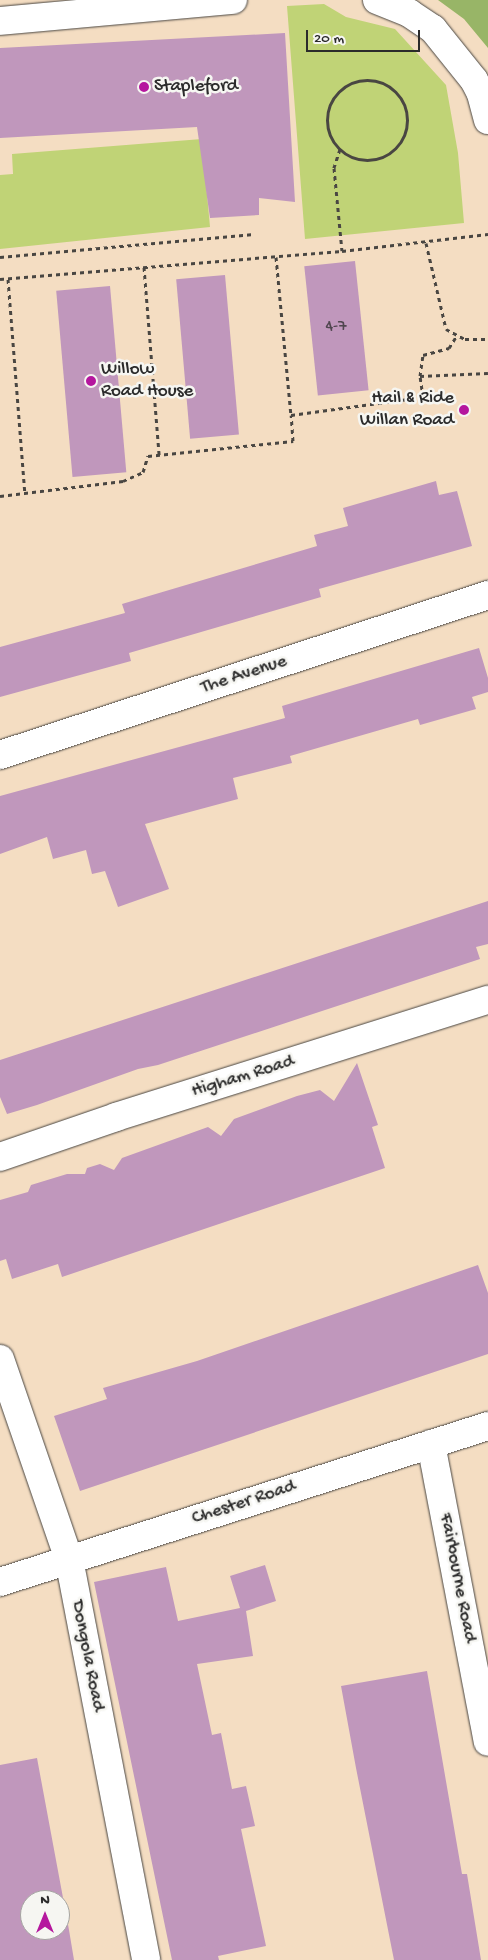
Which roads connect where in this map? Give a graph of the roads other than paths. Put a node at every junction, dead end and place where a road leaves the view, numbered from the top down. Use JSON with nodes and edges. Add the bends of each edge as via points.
{"nodes":[{"id":1,"x":233,"y":0,"type":"edge"},
{"id":2,"x":377,"y":0,"type":"edge"},
{"id":3,"x":0,"y":21,"type":"edge"},
{"id":4,"x":488,"y":120,"type":"edge"},
{"id":5,"x":488,"y":595,"type":"edge"},
{"id":6,"x":0,"y":755,"type":"edge"},
{"id":7,"x":488,"y":1000,"type":"edge"},
{"id":8,"x":0,"y":1157,"type":"edge"},
{"id":9,"x":0,"y":1359,"type":"edge"},
{"id":10,"x":488,"y":1426,"type":"edge"},
{"id":11,"x":431,"y":1444,"type":"junction"},
{"id":12,"x":68,"y":1559,"type":"junction"},
{"id":13,"x":0,"y":1582,"type":"edge"},
{"id":14,"x":488,"y":1742,"type":"edge"},
{"id":15,"x":146,"y":1960,"type":"edge"}],
"edges":[{"from":1,"to":3,"type":"street"},
{"from":2,"to":4,"type":"street","via":[[409,13],[443,39],[482,94]]},
{"from":5,"to":6,"type":"street","name":"The Avenue"},
{"from":7,"to":8,"type":"street","name":"Higham Road","via":[[116,1117]]},
{"from":9,"to":12,"type":"street","name":"Dongola Road"},
{"from":10,"to":11,"type":"street","name":"Chester Road"},
{"from":11,"to":12,"type":"street","name":"Chester Road"},
{"from":11,"to":14,"type":"street","name":"Fairbourne Road"},
{"from":12,"to":13,"type":"street","name":"Chester Road"},
{"from":12,"to":15,"type":"street","name":"Dongola Road"}]}
